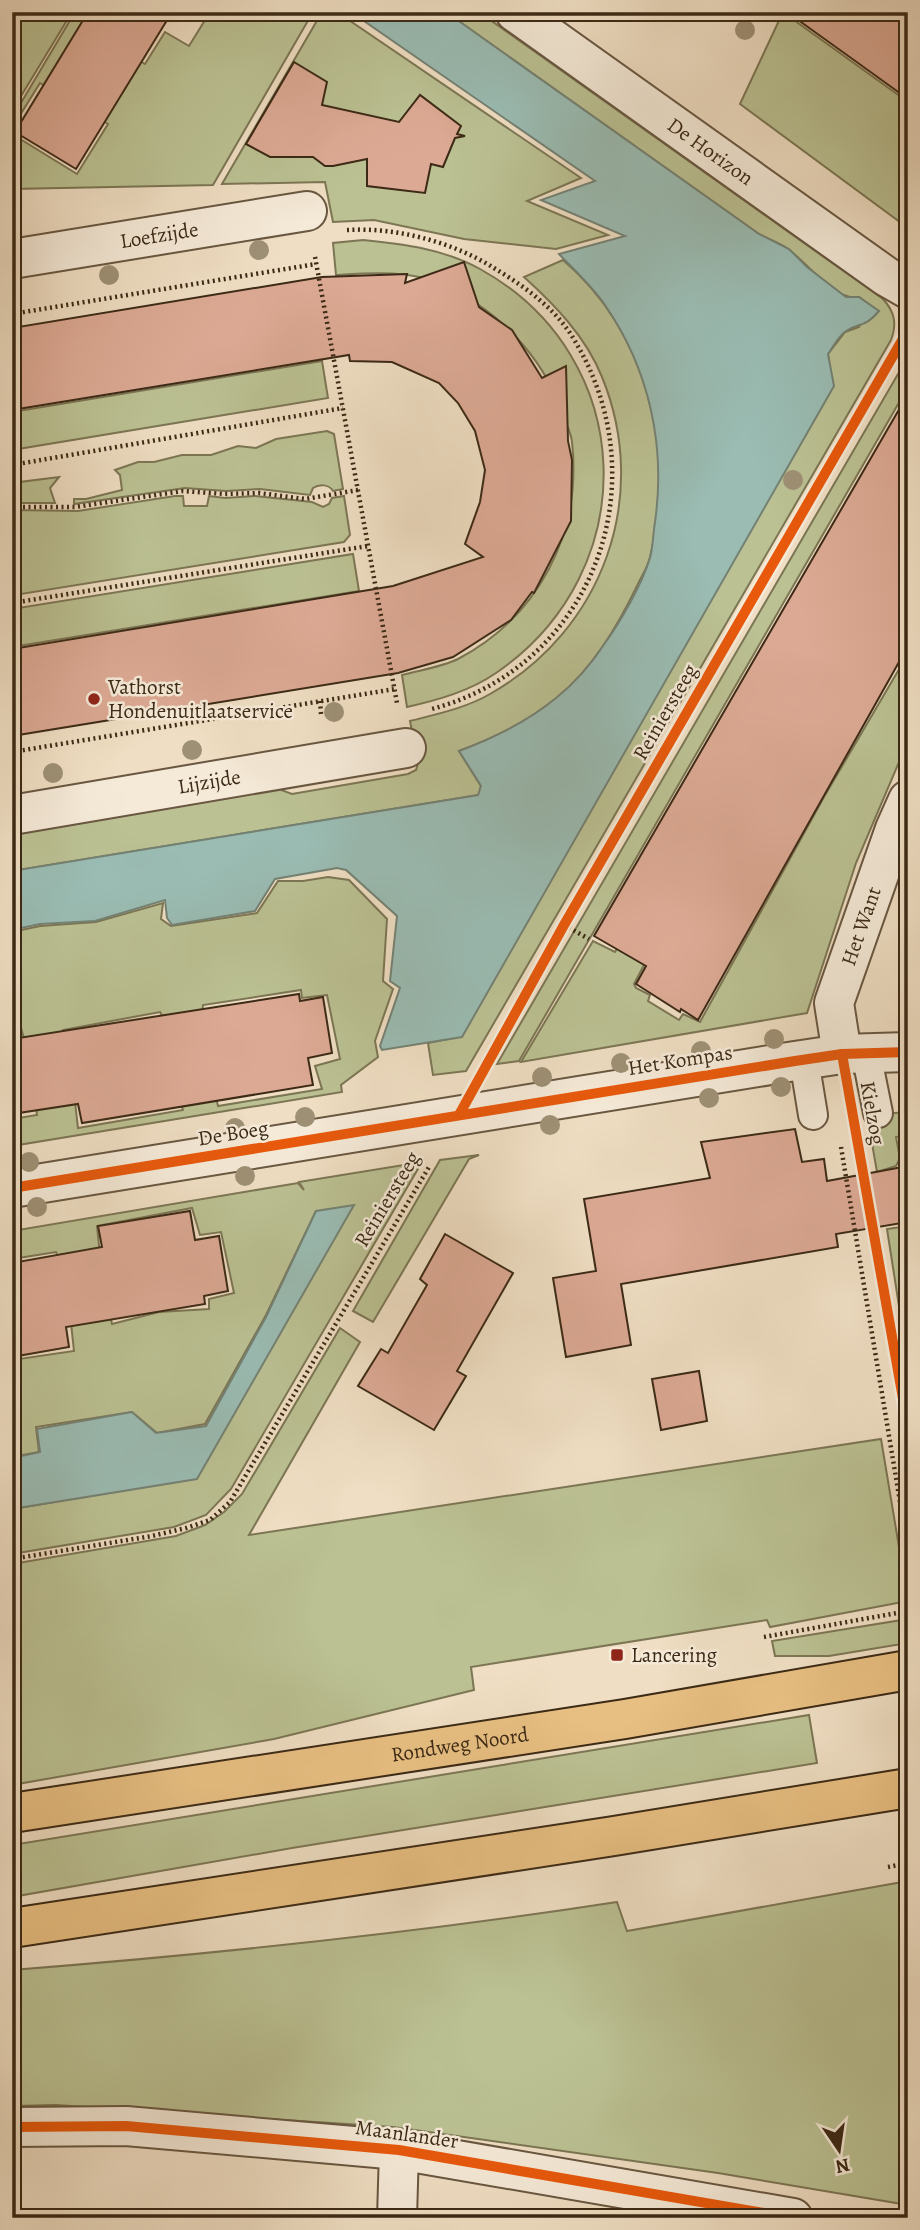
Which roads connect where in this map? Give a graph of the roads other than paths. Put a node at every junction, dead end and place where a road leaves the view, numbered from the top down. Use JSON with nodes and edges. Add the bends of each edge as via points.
{"nodes":[{"id":1,"x":515,"y":12,"type":"edge"},
{"id":2,"x":309,"y":224,"type":"road end"},
{"id":3,"x":12,"y":259,"type":"edge"},
{"id":4,"x":908,"y":289,"type":"edge"},
{"id":5,"x":403,"y":733,"type":"road end"},
{"id":6,"x":908,"y":800,"type":"edge"},
{"id":7,"x":12,"y":815,"type":"edge"},
{"id":8,"x":908,"y":1052,"type":"edge"},
{"id":9,"x":854,"y":1054,"type":"junction"},
{"id":10,"x":803,"y":1060,"type":"junction"},
{"id":11,"x":878,"y":1113,"type":"dead end"},
{"id":12,"x":459,"y":1115,"type":"joint"},
{"id":13,"x":813,"y":1115,"type":"dead end"},
{"id":14,"x":12,"y":1188,"type":"edge"},
{"id":15,"x":908,"y":1670,"type":"edge"},
{"id":16,"x":908,"y":1788,"type":"edge"},
{"id":17,"x":12,"y":1813,"type":"edge"},
{"id":18,"x":12,"y":1928,"type":"edge"},
{"id":19,"x":12,"y":2127,"type":"edge"},
{"id":20,"x":399,"y":2150,"type":"junction"},
{"id":21,"x":654,"y":2192,"type":"junction"},
{"id":22,"x":397,"y":2218,"type":"edge"},
{"id":23,"x":620,"y":2218,"type":"edge"},
{"id":24,"x":793,"y":2218,"type":"edge"}],
"edges":[{"from":1,"to":4,"type":"street","name":"De Horizon"},
{"from":2,"to":3,"type":"street","name":"Loefzijde"},
{"from":5,"to":7,"type":"street","name":"Lijzijde"},
{"from":6,"to":9,"type":"street","name":"Het Want","via":[[834,1003]]},
{"from":8,"to":9,"type":"street","name":"Het Kompas"},
{"from":9,"to":10,"type":"street","name":"Het Kompas"},
{"from":9,"to":11,"type":"lane"},
{"from":10,"to":12,"type":"street","name":"Het Kompas"},
{"from":10,"to":13,"type":"lane"},
{"from":12,"to":14,"type":"street","name":"De Boeg"},
{"from":15,"to":17,"type":"main road","name":"Rondweg Noord","via":[[625,1719]]},
{"from":16,"to":18,"type":"main road"},
{"from":19,"to":20,"type":"street","name":"Maanlander","via":[[127,2126]]},
{"from":20,"to":21,"type":"street","name":"Maanlander"},
{"from":20,"to":22,"type":"street"},
{"from":21,"to":23,"type":"street"},
{"from":21,"to":24,"type":"street","name":"Maanlander"}]}
